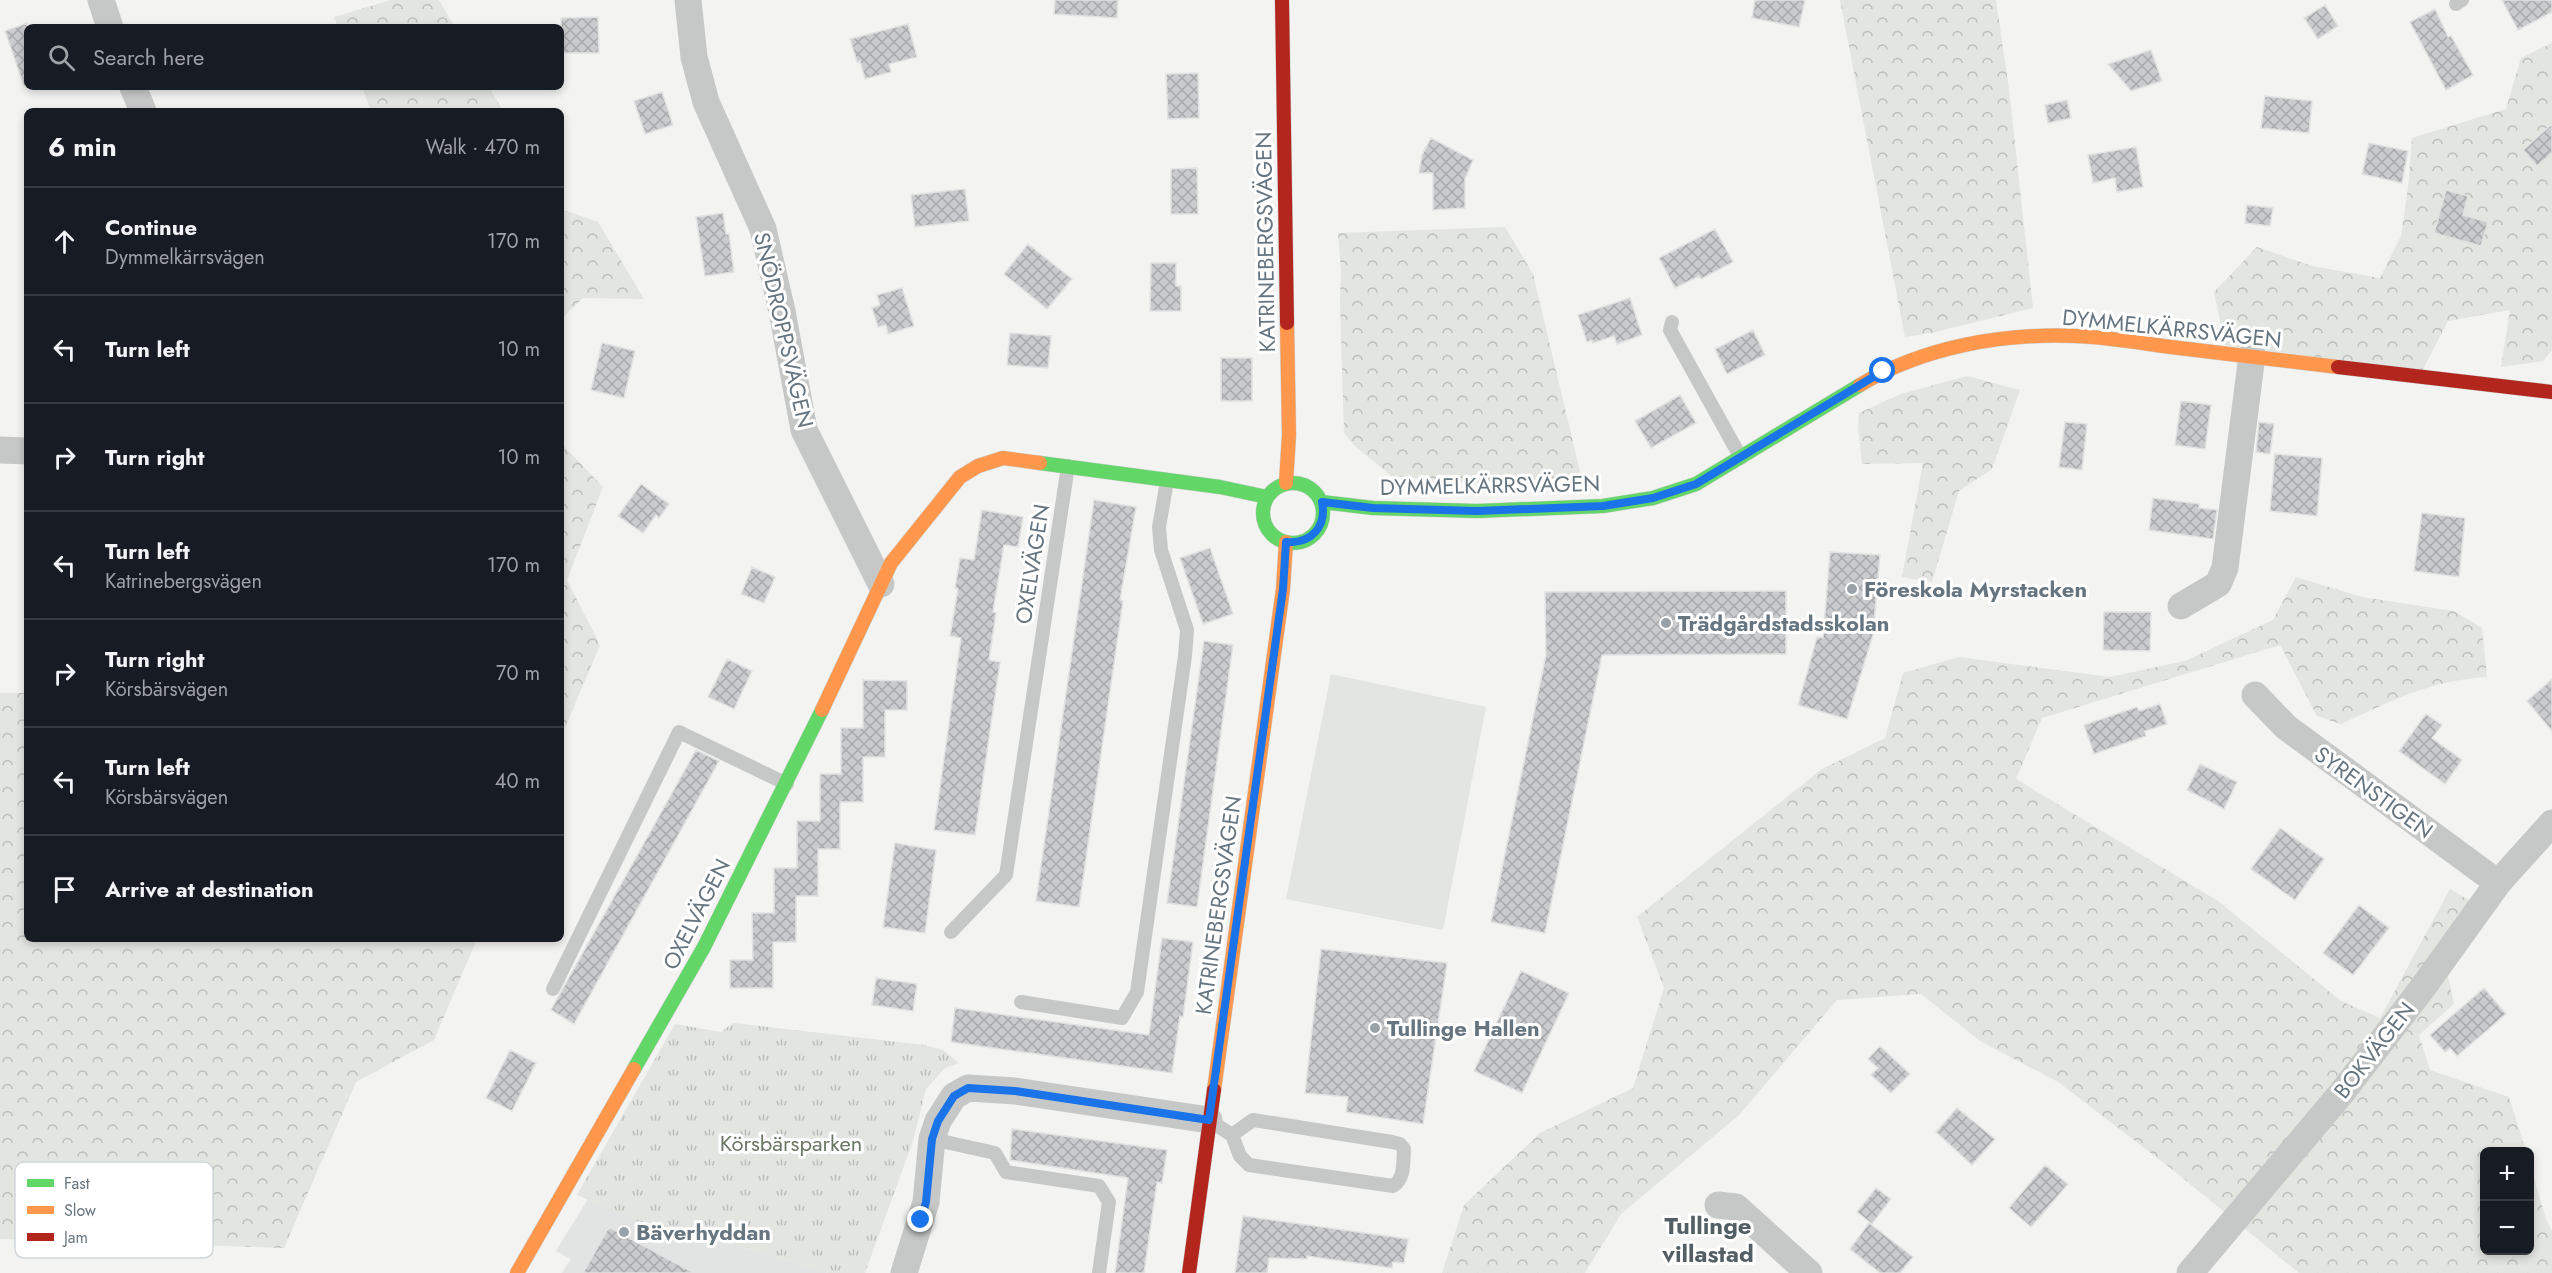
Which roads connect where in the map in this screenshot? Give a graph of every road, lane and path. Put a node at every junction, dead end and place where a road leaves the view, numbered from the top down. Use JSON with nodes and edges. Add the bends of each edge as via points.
{"nodes":[{"id":1,"x":101,"y":0,"type":"edge"},
{"id":2,"x":688,"y":0,"type":"edge"},
{"id":3,"x":1282,"y":0,"type":"edge"},
{"id":4,"x":109,"y":24,"type":"edge"},
{"id":5,"x":134,"y":90,"type":"edge"},
{"id":6,"x":142,"y":108,"type":"edge"},
{"id":7,"x":1672,"y":322,"type":"dead end"},
{"id":8,"x":2252,"y":355,"type":"junction"},
{"id":9,"x":2552,"y":392,"type":"edge"},
{"id":10,"x":0,"y":450,"type":"edge"},
{"id":11,"x":24,"y":451,"type":"edge"},
{"id":12,"x":1741,"y":458,"type":"junction"},
{"id":13,"x":1068,"y":466,"type":"junction"},
{"id":14,"x":1167,"y":481,"type":"junction"},
{"id":15,"x":1286,"y":483,"type":"junction"},
{"id":16,"x":1267,"y":497,"type":"junction"},
{"id":17,"x":1322,"y":502,"type":"junction"},
{"id":18,"x":1286,"y":542,"type":"junction"},
{"id":19,"x":886,"y":574,"type":"junction"},
{"id":20,"x":2181,"y":606,"type":"dead end"},
{"id":21,"x":2255,"y":694,"type":"dead end"},
{"id":22,"x":787,"y":784,"type":"junction"},
{"id":23,"x":2552,"y":823,"type":"edge"},
{"id":24,"x":2498,"y":883,"type":"junction"},
{"id":25,"x":951,"y":932,"type":"dead end"},
{"id":26,"x":553,"y":989,"type":"dead end"},
{"id":27,"x":1021,"y":1002,"type":"dead end"},
{"id":28,"x":1209,"y":1120,"type":"junction"},
{"id":29,"x":1233,"y":1135,"type":"junction"},
{"id":30,"x":932,"y":1139,"type":"junction"},
{"id":31,"x":1718,"y":1205,"type":"dead end"},
{"id":32,"x":517,"y":1273,"type":"edge"},
{"id":33,"x":904,"y":1273,"type":"edge"},
{"id":34,"x":1099,"y":1273,"type":"edge"},
{"id":35,"x":1189,"y":1273,"type":"edge"},
{"id":36,"x":1809,"y":1273,"type":"edge"},
{"id":37,"x":2190,"y":1273,"type":"edge"}],
"edges":[{"from":1,"to":4,"type":"street"},
{"from":2,"to":19,"type":"street","name":"SNÖDROPPSVÄGEN","via":[[694,57],[706,102],[763,229],[804,430]]},
{"from":3,"to":15,"type":"street","name":"KATRINEBERGSVÄGEN","via":[[1289,435]]},
{"from":5,"to":6,"type":"street"},
{"from":7,"to":12,"type":"lane","via":[[1670,330]]},
{"from":8,"to":9,"type":"street","name":"DYMMELKÄRRSVÄGEN"},
{"from":8,"to":12,"type":"street","name":"DYMMELKÄRRSVÄGEN","via":[[2075,336],[1966,344],[1883,371]]},
{"from":8,"to":20,"type":"street","via":[[2226,568],[2218,584]]},
{"from":10,"to":11,"type":"street"},
{"from":12,"to":17,"type":"street","name":"DYMMELKÄRRSVÄGEN","via":[[1696,484],[1653,498],[1603,506],[1477,511],[1373,508]]},
{"from":13,"to":14,"type":"street"},
{"from":13,"to":19,"type":"street","via":[[1003,458],[978,466],[946,492]]},
{"from":13,"to":25,"type":"lane","name":"OXELVÄGEN","via":[[1005,875]]},
{"from":14,"to":16,"type":"street"},
{"from":14,"to":27,"type":"lane","via":[[1159,527],[1161,550],[1187,630],[1137,992],[1122,1018]]},
{"from":15,"to":16,"type":"street"},
{"from":15,"to":17,"type":"street","via":[[1308,486]]},
{"from":16,"to":18,"type":"street","via":[[1263,510],[1267,528]]},
{"from":17,"to":18,"type":"street","via":[[1323,519],[1316,532],[1304,541]]},
{"from":18,"to":28,"type":"street","name":"KATRINEBERGSVÄGEN","via":[[1283,589]]},
{"from":19,"to":22,"type":"street","name":"OXELVÄGEN"},
{"from":21,"to":24,"type":"street","name":"SYRENSTIGEN","via":[[2286,727]]},
{"from":22,"to":26,"type":"lane","via":[[679,732]]},
{"from":22,"to":32,"type":"street","name":"OXELVÄGEN","via":[[698,957]]},
{"from":23,"to":24,"type":"street","name":"BOKVÄGEN"},
{"from":24,"to":37,"type":"street","name":"BOKVÄGEN","via":[[2344,1090]]},
{"from":28,"to":29,"type":"lane"},
{"from":28,"to":30,"type":"street","via":[[1015,1091],[968,1088],[946,1105]]},
{"from":28,"to":35,"type":"street","name":"KATRINEBERGSVÄGEN"},
{"from":29,"to":29,"type":"lane","via":[[1240,1156],[1249,1165],[1393,1186],[1402,1174],[1404,1149],[1392,1142],[1253,1120]]},
{"from":30,"to":33,"type":"street","via":[[926,1202]]},
{"from":30,"to":34,"type":"lane","via":[[995,1153],[1006,1172],[1099,1185],[1109,1202]]},
{"from":31,"to":36,"type":"street","via":[[1736,1206]]}]}
